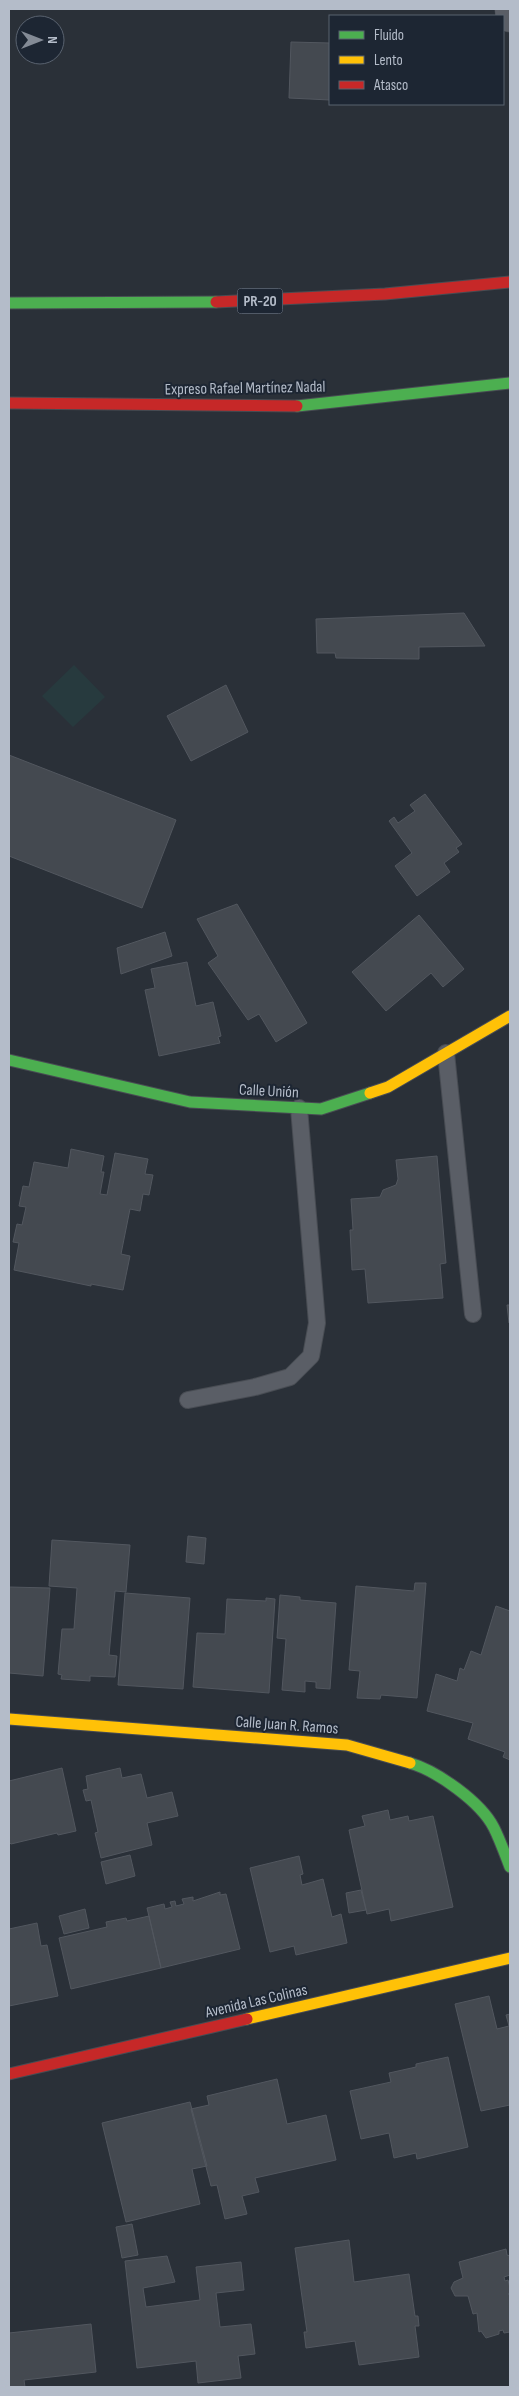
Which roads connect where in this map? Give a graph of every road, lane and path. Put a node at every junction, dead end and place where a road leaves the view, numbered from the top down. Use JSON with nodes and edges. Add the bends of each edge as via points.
{"nodes":[{"id":1,"x":508,"y":9,"type":"edge"},
{"id":2,"x":510,"y":18,"type":"edge"},
{"id":3,"x":510,"y":282,"type":"edge"},
{"id":4,"x":9,"y":303,"type":"edge"},
{"id":5,"x":510,"y":383,"type":"edge"},
{"id":6,"x":9,"y":403,"type":"edge"},
{"id":7,"x":510,"y":1016,"type":"edge"},
{"id":8,"x":446,"y":1053,"type":"junction"},
{"id":9,"x":9,"y":1060,"type":"edge"},
{"id":10,"x":299,"y":1108,"type":"junction"},
{"id":11,"x":473,"y":1314,"type":"dead end"},
{"id":12,"x":188,"y":1400,"type":"dead end"},
{"id":13,"x":9,"y":1719,"type":"edge"},
{"id":14,"x":510,"y":1867,"type":"edge"},
{"id":15,"x":510,"y":1958,"type":"edge"},
{"id":16,"x":9,"y":2074,"type":"edge"}],
"edges":[{"from":1,"to":2,"type":"street"},
{"from":3,"to":4,"type":"main road","number":"PR-20","via":[[328,299],[166,304]]},
{"from":5,"to":6,"type":"main road","name":"Expreso Rafael Martínez Nadal","via":[[302,406]]},
{"from":7,"to":8,"type":"main road","name":"Calle Unión"},
{"from":8,"to":10,"type":"main road","name":"Calle Unión","via":[[388,1087],[321,1109]]},
{"from":8,"to":11,"type":"lane"},
{"from":9,"to":10,"type":"main road","name":"Calle Unión","via":[[190,1102]]},
{"from":10,"to":12,"type":"lane","via":[[318,1323],[311,1356],[290,1377]]},
{"from":13,"to":14,"type":"main road","name":"Calle Juan R. Ramos","via":[[347,1745],[423,1767],[465,1794],[493,1826]]},
{"from":15,"to":16,"type":"main road","name":"Avenida Las Colinas"}]}
